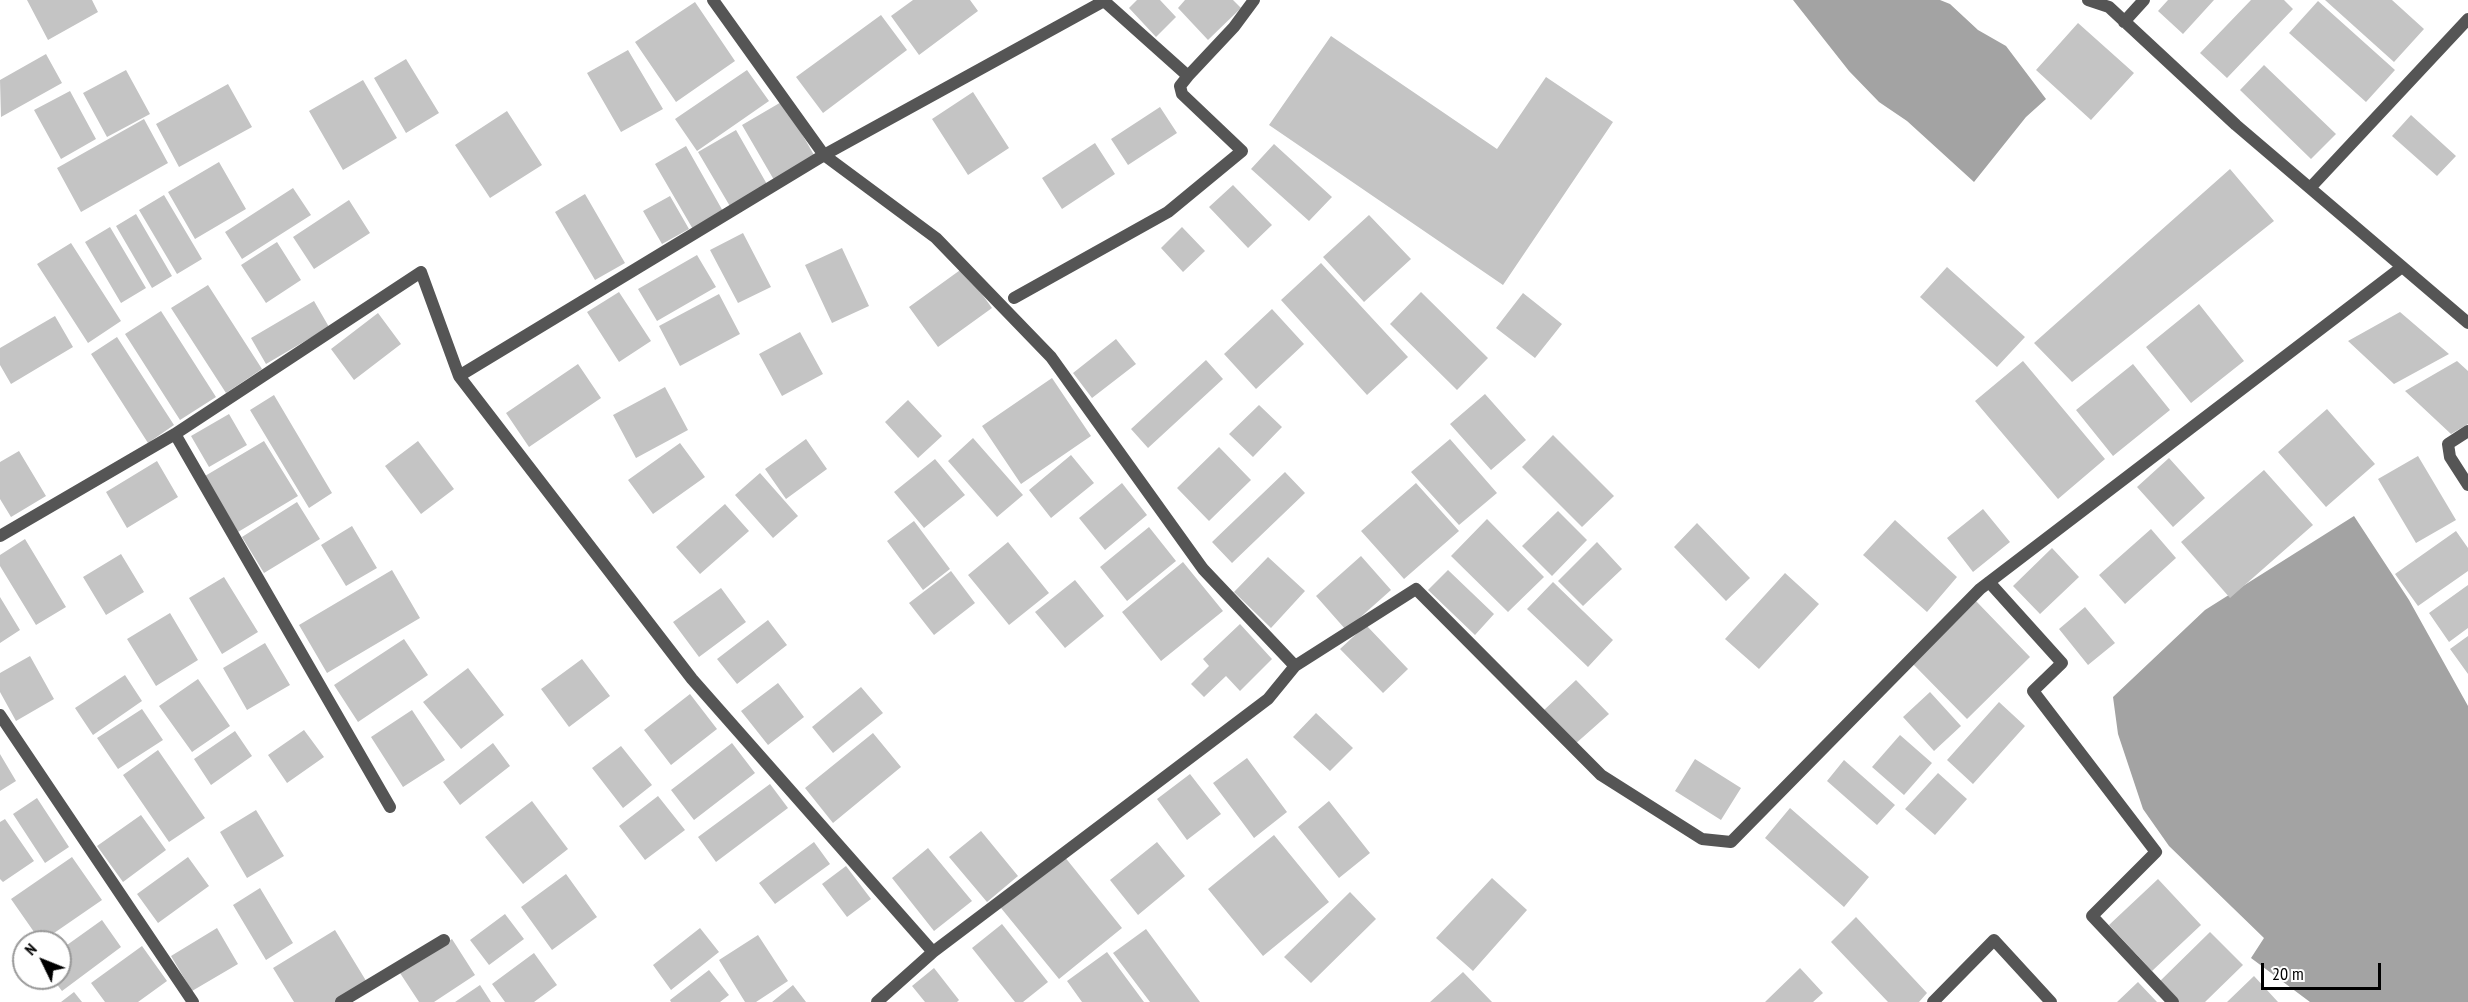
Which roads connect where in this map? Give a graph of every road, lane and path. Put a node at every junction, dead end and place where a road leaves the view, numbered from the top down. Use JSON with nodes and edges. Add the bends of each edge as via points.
{"nodes":[{"id":1,"x":713,"y":0,"type":"edge"},
{"id":2,"x":1254,"y":0,"type":"edge"},
{"id":3,"x":2088,"y":0,"type":"edge"},
{"id":4,"x":2144,"y":0,"type":"edge"},
{"id":5,"x":1104,"y":1,"type":"edge"},
{"id":6,"x":2468,"y":19,"type":"edge"},
{"id":7,"x":2124,"y":22,"type":"junction"},
{"id":8,"x":1188,"y":76,"type":"junction"},
{"id":9,"x":824,"y":155,"type":"junction"},
{"id":10,"x":2310,"y":188,"type":"junction"},
{"id":11,"x":2402,"y":267,"type":"junction"},
{"id":12,"x":1014,"y":298,"type":"dead end"},
{"id":13,"x":2468,"y":322,"type":"edge"},
{"id":14,"x":459,"y":376,"type":"junction"},
{"id":15,"x":2468,"y":431,"type":"edge"},
{"id":16,"x":175,"y":434,"type":"junction"},
{"id":17,"x":2468,"y":486,"type":"edge"},
{"id":18,"x":0,"y":536,"type":"edge"},
{"id":19,"x":1989,"y":582,"type":"junction"},
{"id":20,"x":1295,"y":666,"type":"junction"},
{"id":21,"x":0,"y":715,"type":"edge"},
{"id":22,"x":390,"y":807,"type":"dead end"},
{"id":23,"x":444,"y":940,"type":"dead end"},
{"id":24,"x":933,"y":952,"type":"junction"},
{"id":25,"x":193,"y":1002,"type":"edge"},
{"id":26,"x":341,"y":1002,"type":"edge"},
{"id":27,"x":877,"y":1002,"type":"edge"},
{"id":28,"x":1933,"y":1002,"type":"edge"},
{"id":29,"x":2051,"y":1002,"type":"edge"},
{"id":30,"x":2173,"y":1002,"type":"edge"}],
"edges":[{"from":1,"to":9,"type":"street"},
{"from":2,"to":8,"type":"street"},
{"from":3,"to":7,"type":"street","via":[[2109,7]]},
{"from":4,"to":7,"type":"street"},
{"from":5,"to":8,"type":"street"},
{"from":5,"to":9,"type":"street"},
{"from":6,"to":10,"type":"street"},
{"from":7,"to":10,"type":"street"},
{"from":8,"to":12,"type":"street","via":[[1180,86],[1182,94],[1242,151],[1168,212]]},
{"from":9,"to":14,"type":"street"},
{"from":9,"to":20,"type":"street","via":[[936,237],[1051,357],[1203,569]]},
{"from":10,"to":11,"type":"street"},
{"from":11,"to":13,"type":"street"},
{"from":11,"to":19,"type":"street"},
{"from":14,"to":16,"type":"street","via":[[421,272]]},
{"from":14,"to":24,"type":"street","via":[[692,679]]},
{"from":15,"to":17,"type":"street","via":[[2448,444],[2450,457]]},
{"from":16,"to":18,"type":"street"},
{"from":16,"to":22,"type":"street"},
{"from":19,"to":20,"type":"street","via":[[1731,843],[1702,839],[1601,775],[1416,589]]},
{"from":19,"to":30,"type":"street","via":[[2062,663],[2033,691],[2156,852],[2092,916]]},
{"from":20,"to":24,"type":"street","via":[[1268,699]]},
{"from":21,"to":25,"type":"street"},
{"from":23,"to":26,"type":"street"},
{"from":24,"to":27,"type":"street"},
{"from":28,"to":29,"type":"street","via":[[1994,940]]}]}
